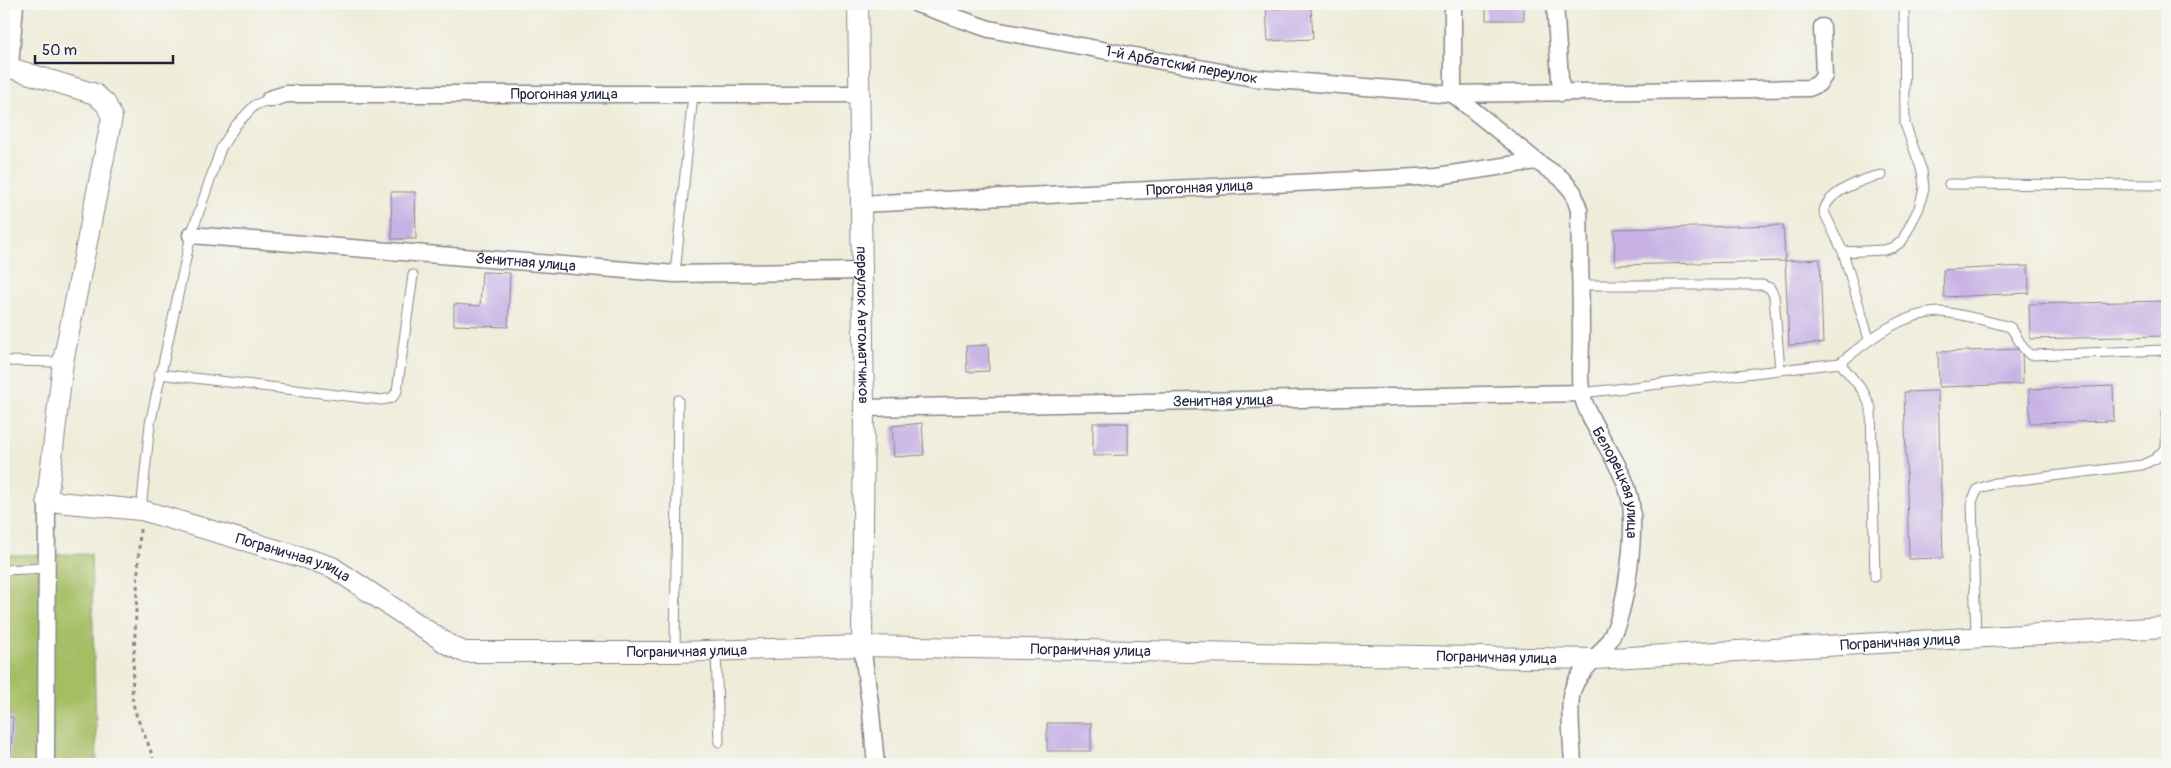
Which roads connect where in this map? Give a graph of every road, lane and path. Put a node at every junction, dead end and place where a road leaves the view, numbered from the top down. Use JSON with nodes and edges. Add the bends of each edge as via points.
{"nodes":[{"id":1,"x":15,"y":4,"type":"edge"},
{"id":2,"x":858,"y":4,"type":"edge"},
{"id":3,"x":918,"y":4,"type":"edge"},
{"id":4,"x":1453,"y":4,"type":"edge"},
{"id":5,"x":1555,"y":4,"type":"edge"},
{"id":6,"x":1904,"y":4,"type":"edge"},
{"id":7,"x":1822,"y":27,"type":"dead end"},
{"id":8,"x":7,"y":66,"type":"edge"},
{"id":9,"x":1561,"y":93,"type":"junction"},
{"id":10,"x":693,"y":94,"type":"junction"},
{"id":11,"x":859,"y":94,"type":"junction"},
{"id":12,"x":1453,"y":94,"type":"junction"},
{"id":13,"x":270,"y":99,"type":"joint"},
{"id":14,"x":1536,"y":161,"type":"junction"},
{"id":15,"x":1882,"y":175,"type":"dead end"},
{"id":16,"x":1949,"y":184,"type":"dead end"},
{"id":17,"x":2167,"y":185,"type":"edge"},
{"id":18,"x":861,"y":204,"type":"junction"},
{"id":19,"x":191,"y":235,"type":"junction"},
{"id":20,"x":1843,"y":252,"type":"junction"},
{"id":21,"x":862,"y":270,"type":"junction"},
{"id":22,"x":675,"y":274,"type":"junction"},
{"id":23,"x":413,"y":275,"type":"dead end"},
{"id":24,"x":1580,"y":285,"type":"junction"},
{"id":25,"x":1869,"y":339,"type":"junction"},
{"id":26,"x":2167,"y":350,"type":"edge"},
{"id":27,"x":4,"y":361,"type":"edge"},
{"id":28,"x":63,"y":362,"type":"junction"},
{"id":29,"x":1840,"y":363,"type":"junction"},
{"id":30,"x":1780,"y":370,"type":"junction"},
{"id":31,"x":159,"y":374,"type":"junction"},
{"id":32,"x":1582,"y":393,"type":"junction"},
{"id":33,"x":678,"y":400,"type":"dead end"},
{"id":34,"x":864,"y":408,"type":"junction"},
{"id":35,"x":2167,"y":412,"type":"edge"},
{"id":36,"x":47,"y":501,"type":"junction"},
{"id":37,"x":142,"y":510,"type":"junction"},
{"id":38,"x":47,"y":568,"type":"junction"},
{"id":39,"x":4,"y":570,"type":"edge"},
{"id":40,"x":1875,"y":576,"type":"dead end"},
{"id":41,"x":2167,"y":627,"type":"edge"},
{"id":42,"x":1976,"y":637,"type":"junction"},
{"id":43,"x":862,"y":646,"type":"junction"},
{"id":44,"x":716,"y":651,"type":"junction"},
{"id":45,"x":675,"y":652,"type":"junction"},
{"id":46,"x":1594,"y":659,"type":"junction"},
{"id":47,"x":719,"y":742,"type":"dead end"},
{"id":48,"x":46,"y":764,"type":"edge"},
{"id":49,"x":154,"y":764,"type":"edge"},
{"id":50,"x":876,"y":764,"type":"edge"},
{"id":51,"x":1573,"y":764,"type":"edge"}],
"edges":[{"from":1,"to":8,"type":"street"},
{"from":2,"to":11,"type":"street","name":"переулок Автоматчиков"},
{"from":3,"to":12,"type":"street","name":"1-й Арбатский переулок","via":[[989,29],[1253,78]]},
{"from":4,"to":12,"type":"street"},
{"from":5,"to":9,"type":"street"},
{"from":6,"to":20,"type":"lane","via":[[1905,124],[1922,171],[1924,188],[1919,208],[1902,241],[1884,250]]},
{"from":7,"to":9,"type":"street","name":"1-й Арбатский переулок","via":[[1824,76],[1810,88]]},
{"from":8,"to":28,"type":"street","via":[[95,94],[106,104],[112,117]]},
{"from":9,"to":12,"type":"street","name":"1-й Арбатский переулок"},
{"from":10,"to":11,"type":"street","name":"Прогонная улица"},
{"from":10,"to":13,"type":"street","name":"Прогонная улица","via":[[286,94]]},
{"from":10,"to":22,"type":"lane"},
{"from":11,"to":18,"type":"street","name":"переулок Автоматчиков"},
{"from":12,"to":14,"type":"street"},
{"from":13,"to":19,"type":"lane","via":[[255,105],[221,148]]},
{"from":14,"to":18,"type":"street","name":"Прогонная улица","via":[[1438,176]]},
{"from":14,"to":24,"type":"street","name":"Белорецкая улица","via":[[1561,178],[1573,192],[1579,210]]},
{"from":15,"to":20,"type":"lane","via":[[1865,178],[1830,198],[1825,205],[1824,212]]},
{"from":16,"to":17,"type":"lane"},
{"from":18,"to":21,"type":"street","name":"переулок Автоматчиков"},
{"from":19,"to":22,"type":"street","name":"Зенитная улица"},
{"from":19,"to":31,"type":"lane"},
{"from":20,"to":25,"type":"lane"},
{"from":21,"to":22,"type":"street","name":"Зенитная улица"},
{"from":21,"to":34,"type":"street","name":"переулок Автоматчиков"},
{"from":23,"to":31,"type":"lane","via":[[397,391],[392,398],[381,400]]},
{"from":24,"to":30,"type":"lane","via":[[1762,285],[1770,288],[1774,296]]},
{"from":24,"to":32,"type":"street","name":"Белорецкая улица"},
{"from":25,"to":26,"type":"lane","via":[[1900,320],[1938,312],[2010,328],[2022,349],[2030,355]]},
{"from":25,"to":29,"type":"lane"},
{"from":27,"to":28,"type":"lane"},
{"from":28,"to":36,"type":"street"},
{"from":29,"to":30,"type":"lane"},
{"from":29,"to":40,"type":"lane","via":[[1863,391],[1871,408]]},
{"from":30,"to":32,"type":"lane"},
{"from":31,"to":37,"type":"lane","via":[[150,424]]},
{"from":32,"to":34,"type":"street","name":"Зенитная улица"},
{"from":32,"to":46,"type":"street","name":"Белорецкая улица","via":[[1622,478],[1632,513],[1625,594],[1616,628]]},
{"from":33,"to":45,"type":"lane"},
{"from":34,"to":43,"type":"street","name":"переулок Автоматчиков"},
{"from":35,"to":42,"type":"lane","via":[[2166,448],[2155,459],[2142,465],[1995,482],[1978,489],[1972,501]]},
{"from":36,"to":37,"type":"street","name":"Пограничная улица"},
{"from":36,"to":38,"type":"street"},
{"from":37,"to":45,"type":"street","name":"Пограничная улица","via":[[332,568],[464,652]]},
{"from":37,"to":49,"type":"path","via":[[132,695],[133,709]]},
{"from":38,"to":39,"type":"lane"},
{"from":38,"to":48,"type":"street"},
{"from":41,"to":42,"type":"street","name":"Пограничная улица"},
{"from":42,"to":46,"type":"street","name":"Пограничная улица"},
{"from":43,"to":44,"type":"street","name":"Пограничная улица"},
{"from":43,"to":46,"type":"street","name":"Пограничная улица"},
{"from":43,"to":50,"type":"street"},
{"from":44,"to":45,"type":"street","name":"Пограничная улица"},
{"from":44,"to":47,"type":"lane"},
{"from":46,"to":51,"type":"street","name":"Белорецкая улица","via":[[1580,676],[1572,696]]}]}
